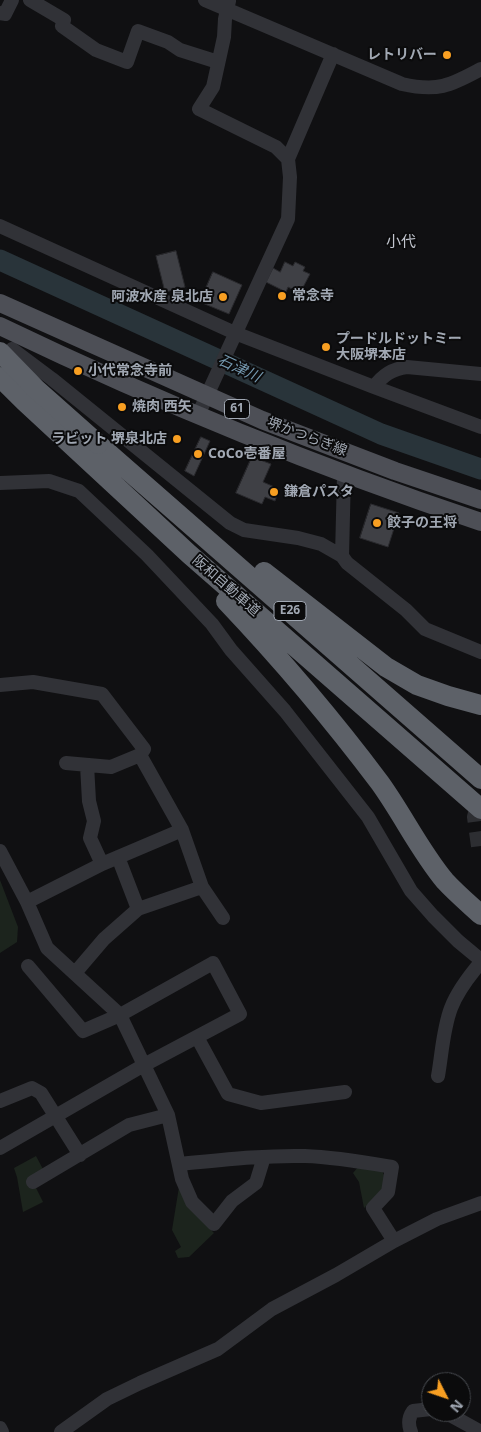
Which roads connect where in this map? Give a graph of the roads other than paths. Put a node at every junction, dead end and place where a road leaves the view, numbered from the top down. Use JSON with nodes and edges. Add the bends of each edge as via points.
{"nodes":[{"id":1,"x":12,"y":0,"type":"edge"},
{"id":2,"x":30,"y":0,"type":"edge"},
{"id":3,"x":204,"y":0,"type":"edge"},
{"id":4,"x":228,"y":4,"type":"edge"},
{"id":5,"x":0,"y":12,"type":"edge"},
{"id":6,"x":333,"y":54,"type":"junction"},
{"id":7,"x":218,"y":62,"type":"junction"},
{"id":8,"x":481,"y":69,"type":"edge"},
{"id":9,"x":288,"y":159,"type":"junction"},
{"id":10,"x":0,"y":226,"type":"edge"},
{"id":11,"x":0,"y":303,"type":"edge"},
{"id":12,"x":0,"y":326,"type":"edge"},
{"id":13,"x":234,"y":336,"type":"junction"},
{"id":14,"x":11,"y":346,"type":"edge"},
{"id":15,"x":0,"y":365,"type":"edge"},
{"id":16,"x":481,"y":374,"type":"edge"},
{"id":17,"x":0,"y":377,"type":"edge"},
{"id":18,"x":374,"y":387,"type":"junction"},
{"id":19,"x":210,"y":390,"type":"junction"},
{"id":20,"x":198,"y":415,"type":"junction"},
{"id":21,"x":481,"y":427,"type":"edge"},
{"id":22,"x":93,"y":452,"type":"junction"},
{"id":23,"x":344,"y":474,"type":"junction"},
{"id":24,"x":0,"y":483,"type":"edge"},
{"id":25,"x":481,"y":500,"type":"edge"},
{"id":26,"x":481,"y":522,"type":"edge"},
{"id":27,"x":189,"y":554,"type":"junction"},
{"id":28,"x":342,"y":556,"type":"junction"},
{"id":29,"x":481,"y":652,"type":"edge"},
{"id":30,"x":0,"y":685,"type":"edge"},
{"id":31,"x":481,"y":705,"type":"edge"},
{"id":32,"x":140,"y":756,"type":"junction"},
{"id":33,"x":66,"y":764,"type":"dead end"},
{"id":34,"x":87,"y":765,"type":"junction"},
{"id":35,"x":481,"y":779,"type":"edge"},
{"id":36,"x":481,"y":809,"type":"edge"},
{"id":37,"x":182,"y":830,"type":"junction"},
{"id":38,"x":0,"y":851,"type":"edge"},
{"id":39,"x":118,"y":857,"type":"junction"},
{"id":40,"x":102,"y":864,"type":"junction"},
{"id":41,"x":202,"y":887,"type":"junction"},
{"id":42,"x":27,"y":902,"type":"junction"},
{"id":43,"x":138,"y":910,"type":"junction"},
{"id":44,"x":481,"y":914,"type":"edge"},
{"id":45,"x":223,"y":918,"type":"dead end"},
{"id":46,"x":481,"y":961,"type":"edge"},
{"id":47,"x":28,"y":966,"type":"dead end"},
{"id":48,"x":75,"y":973,"type":"junction"},
{"id":49,"x":120,"y":1015,"type":"junction"},
{"id":50,"x":197,"y":1037,"type":"junction"},
{"id":51,"x":144,"y":1065,"type":"junction"},
{"id":52,"x":438,"y":1076,"type":"dead end"},
{"id":53,"x":345,"y":1092,"type":"dead end"},
{"id":54,"x":0,"y":1101,"type":"edge"},
{"id":55,"x":168,"y":1115,"type":"junction"},
{"id":56,"x":56,"y":1117,"type":"junction"},
{"id":57,"x":0,"y":1148,"type":"edge"},
{"id":58,"x":80,"y":1155,"type":"junction"},
{"id":59,"x":264,"y":1157,"type":"junction"},
{"id":60,"x":180,"y":1164,"type":"junction"},
{"id":61,"x":33,"y":1182,"type":"dead end"},
{"id":62,"x":481,"y":1203,"type":"edge"},
{"id":63,"x":394,"y":1241,"type":"junction"},
{"id":64,"x":421,"y":1410,"type":"edge"},
{"id":65,"x":463,"y":1422,"type":"edge"},
{"id":66,"x":0,"y":1428,"type":"edge"},
{"id":67,"x":2,"y":1432,"type":"edge"},
{"id":68,"x":61,"y":1432,"type":"edge"},
{"id":69,"x":411,"y":1432,"type":"edge"},
{"id":70,"x":481,"y":1432,"type":"edge"}],
"edges":[{"from":1,"to":5,"type":"street","via":[[5,14]]},
{"from":2,"to":7,"type":"street","via":[[64,20],[62,26],[96,50],[126,62],[138,31],[180,50]]},
{"from":3,"to":4,"type":"street"},
{"from":4,"to":6,"type":"street"},
{"from":4,"to":7,"type":"street"},
{"from":6,"to":8,"type":"street","via":[[421,89],[446,86]]},
{"from":6,"to":9,"type":"street"},
{"from":7,"to":9,"type":"street","via":[[213,87],[199,109],[276,147]]},
{"from":9,"to":13,"type":"street","via":[[288,219]]},
{"from":10,"to":13,"type":"street"},
{"from":11,"to":19,"type":"main road","name":"堺かつらぎ線","number":"61"},
{"from":12,"to":14,"type":"main road","name":"堺かつらぎ線","number":"61"},
{"from":13,"to":18,"type":"street"},
{"from":13,"to":19,"type":"street"},
{"from":14,"to":15,"type":"street"},
{"from":14,"to":20,"type":"main road","name":"堺かつらぎ線","number":"61"},
{"from":14,"to":22,"type":"highway","name":"阪和自動車道","number":"E26","bridge":true,"via":[[36,389]]},
{"from":14,"to":28,"type":"street","via":[[230,523],[244,530],[321,544]]},
{"from":16,"to":18,"type":"street","via":[[396,368]]},
{"from":17,"to":22,"type":"highway","name":"阪和自動車道","number":"E26","via":[[25,402]]},
{"from":18,"to":21,"type":"street"},
{"from":19,"to":20,"type":"street"},
{"from":19,"to":25,"type":"main road","name":"堺かつらぎ線","number":"61","via":[[289,430]]},
{"from":20,"to":23,"type":"main road","name":"堺かつらぎ線","number":"61"},
{"from":22,"to":27,"type":"highway","name":"阪和自動車道","number":"E26"},
{"from":22,"to":31,"type":"highway","via":[[386,667],[417,686]]},
{"from":22,"to":35,"type":"highway","name":"阪和自動車道","number":"E26"},
{"from":23,"to":26,"type":"main road","name":"堺かつらぎ線","number":"61"},
{"from":23,"to":28,"type":"street"},
{"from":24,"to":46,"type":"street","via":[[49,481],[79,491],[147,555],[212,624],[368,816],[411,891]]},
{"from":27,"to":36,"type":"highway","name":"阪和自動車道","number":"E26"},
{"from":27,"to":44,"type":"highway","via":[[213,588],[271,648],[344,735],[446,882]]},
{"from":28,"to":29,"type":"street","via":[[425,629]]},
{"from":30,"to":32,"type":"street","via":[[33,682],[102,694],[144,749]]},
{"from":32,"to":34,"type":"street","via":[[111,767]]},
{"from":32,"to":37,"type":"street"},
{"from":33,"to":34,"type":"street"},
{"from":34,"to":40,"type":"street","via":[[94,821],[90,838]]},
{"from":37,"to":39,"type":"street"},
{"from":37,"to":41,"type":"street"},
{"from":38,"to":42,"type":"street"},
{"from":39,"to":40,"type":"street"},
{"from":39,"to":43,"type":"street"},
{"from":40,"to":42,"type":"street"},
{"from":41,"to":43,"type":"street"},
{"from":41,"to":45,"type":"street"},
{"from":42,"to":48,"type":"street","via":[[47,948]]},
{"from":43,"to":48,"type":"street","via":[[104,939]]},
{"from":46,"to":52,"type":"street","via":[[452,1005]]},
{"from":47,"to":49,"type":"street","via":[[83,1031]]},
{"from":48,"to":49,"type":"street"},
{"from":49,"to":50,"type":"street","via":[[213,963],[240,1014]]},
{"from":49,"to":51,"type":"street"},
{"from":50,"to":51,"type":"street"},
{"from":50,"to":53,"type":"street","via":[[228,1094],[261,1104]]},
{"from":51,"to":55,"type":"street"},
{"from":51,"to":56,"type":"street"},
{"from":54,"to":56,"type":"street","via":[[32,1088],[41,1093]]},
{"from":55,"to":58,"type":"street","via":[[129,1125]]},
{"from":55,"to":60,"type":"street"},
{"from":56,"to":57,"type":"street"},
{"from":56,"to":58,"type":"street"},
{"from":58,"to":61,"type":"street"},
{"from":59,"to":60,"type":"street"},
{"from":59,"to":60,"type":"street","via":[[256,1183],[232,1201],[214,1224],[192,1202],[182,1179]]},
{"from":59,"to":63,"type":"street","via":[[347,1159],[392,1167],[388,1192],[372,1208]]},
{"from":62,"to":63,"type":"street","via":[[436,1219]]},
{"from":63,"to":68,"type":"street","via":[[272,1309],[218,1349],[107,1399]]},
{"from":64,"to":69,"type":"street","via":[[410,1415],[408,1424]]},
{"from":65,"to":70,"type":"street"},
{"from":66,"to":67,"type":"street"}]}
